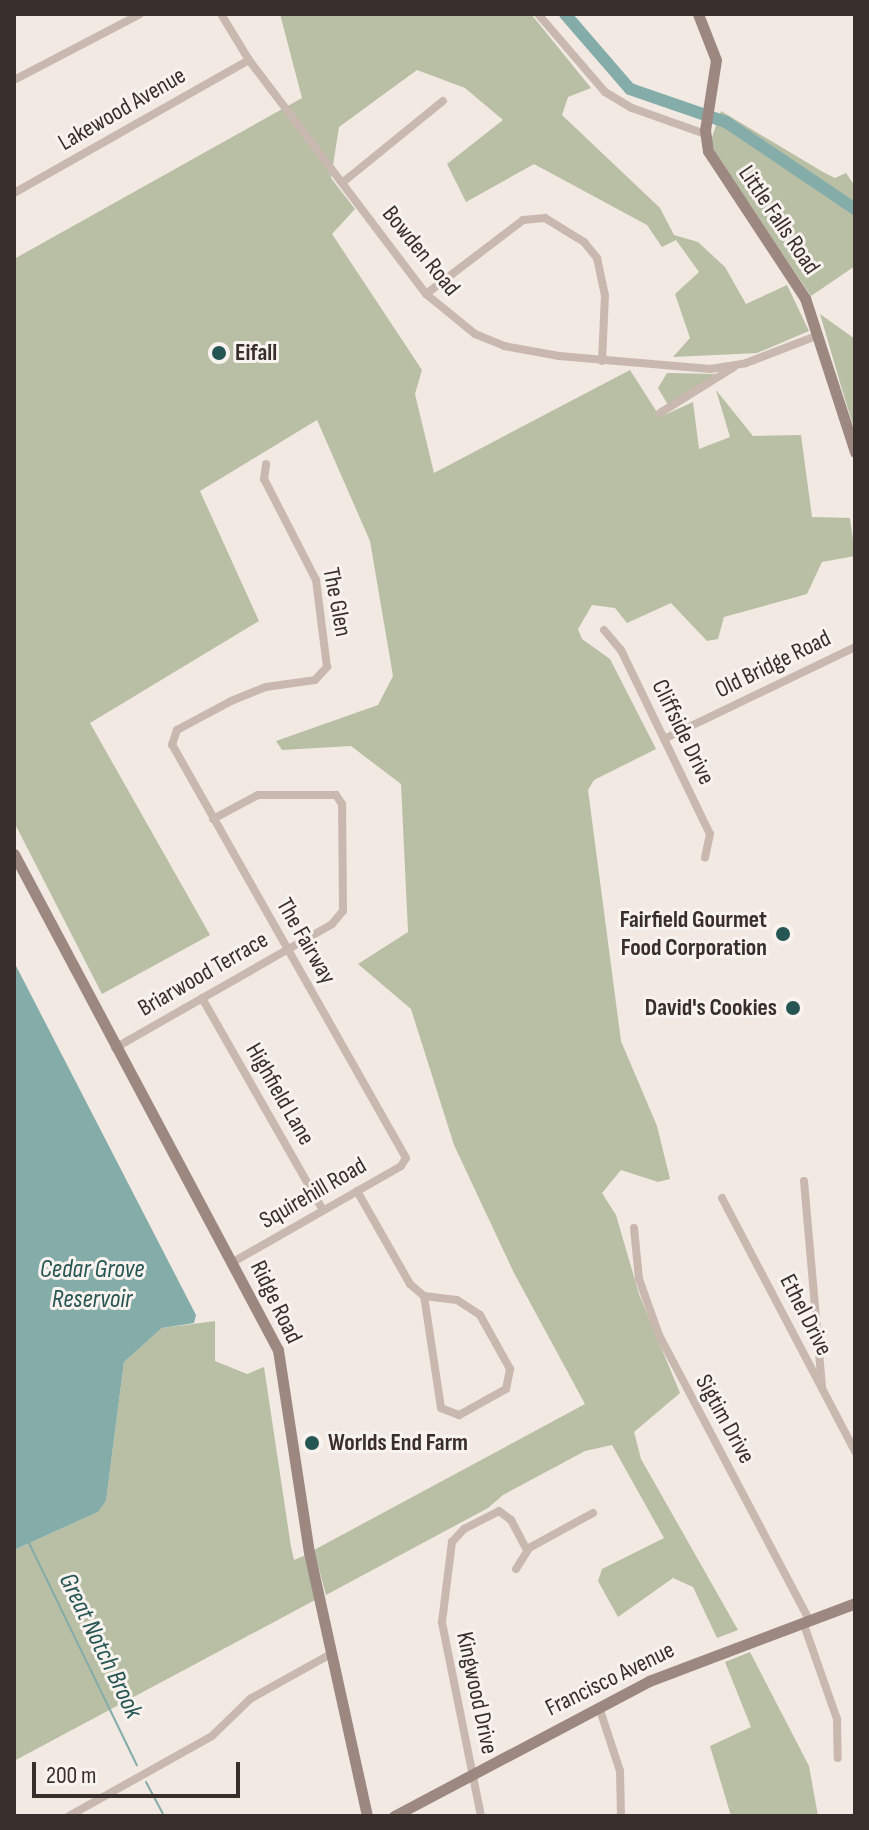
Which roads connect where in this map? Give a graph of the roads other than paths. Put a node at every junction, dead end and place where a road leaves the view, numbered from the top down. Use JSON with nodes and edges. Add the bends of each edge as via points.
{"nodes":[{"id":1,"x":140,"y":14,"type":"edge"},
{"id":2,"x":221,"y":14,"type":"edge"},
{"id":3,"x":538,"y":14,"type":"edge"},
{"id":4,"x":698,"y":14,"type":"edge"},
{"id":5,"x":249,"y":60,"type":"junction"},
{"id":6,"x":14,"y":80,"type":"edge"},
{"id":7,"x":443,"y":101,"type":"dead end"},
{"id":8,"x":705,"y":130,"type":"junction"},
{"id":9,"x":342,"y":183,"type":"junction"},
{"id":10,"x":14,"y":193,"type":"edge"},
{"id":11,"x":426,"y":294,"type":"junction"},
{"id":12,"x":819,"y":335,"type":"junction"},
{"id":13,"x":602,"y":361,"type":"junction"},
{"id":14,"x":734,"y":366,"type":"junction"},
{"id":15,"x":660,"y":413,"type":"dead end"},
{"id":16,"x":855,"y":452,"type":"edge"},
{"id":17,"x":266,"y":464,"type":"dead end"},
{"id":18,"x":604,"y":630,"type":"dead end"},
{"id":19,"x":855,"y":647,"type":"edge"},
{"id":20,"x":664,"y":739,"type":"junction"},
{"id":21,"x":173,"y":749,"type":"joint"},
{"id":22,"x":213,"y":819,"type":"junction"},
{"id":23,"x":14,"y":854,"type":"edge"},
{"id":24,"x":705,"y":857,"type":"dead end"},
{"id":25,"x":288,"y":949,"type":"junction"},
{"id":26,"x":202,"y":998,"type":"junction"},
{"id":27,"x":115,"y":1048,"type":"junction"},
{"id":28,"x":404,"y":1153,"type":"joint"},
{"id":29,"x":804,"y":1181,"type":"dead end"},
{"id":30,"x":357,"y":1191,"type":"junction"},
{"id":31,"x":722,"y":1198,"type":"dead end"},
{"id":32,"x":323,"y":1210,"type":"junction"},
{"id":33,"x":634,"y":1228,"type":"dead end"},
{"id":34,"x":233,"y":1262,"type":"junction"},
{"id":35,"x":424,"y":1296,"type":"junction"},
{"id":36,"x":823,"y":1391,"type":"junction"},
{"id":37,"x":855,"y":1451,"type":"edge"},
{"id":38,"x":593,"y":1513,"type":"dead end"},
{"id":39,"x":527,"y":1550,"type":"junction"},
{"id":40,"x":516,"y":1569,"type":"dead end"},
{"id":41,"x":855,"y":1603,"type":"edge"},
{"id":42,"x":806,"y":1621,"type":"junction"},
{"id":43,"x":331,"y":1654,"type":"junction"},
{"id":44,"x":599,"y":1707,"type":"junction"},
{"id":45,"x":838,"y":1758,"type":"dead end"},
{"id":46,"x":474,"y":1773,"type":"junction"},
{"id":47,"x":69,"y":1816,"type":"edge"},
{"id":48,"x":367,"y":1816,"type":"edge"},
{"id":49,"x":394,"y":1816,"type":"edge"},
{"id":50,"x":481,"y":1816,"type":"edge"},
{"id":51,"x":621,"y":1816,"type":"edge"}],
"edges":[{"from":1,"to":6,"type":"street"},
{"from":2,"to":5,"type":"street","name":"Bowden Road"},
{"from":3,"to":8,"type":"street","via":[[605,92],[632,108]]},
{"from":4,"to":8,"type":"main road","via":[[716,53]]},
{"from":5,"to":9,"type":"street","name":"Bowden Road"},
{"from":5,"to":10,"type":"street","name":"Lakewood Avenue"},
{"from":7,"to":9,"type":"street"},
{"from":8,"to":12,"type":"main road","name":"Little Falls Road","via":[[709,156],[799,288]]},
{"from":9,"to":11,"type":"street","name":"Bowden Road"},
{"from":11,"to":13,"type":"street","name":"Bowden Road","via":[[458,324],[495,344]]},
{"from":11,"to":13,"type":"street","via":[[523,220],[545,218],[584,242],[597,258],[605,295]]},
{"from":12,"to":14,"type":"street","name":"Bowden Road"},
{"from":12,"to":16,"type":"main road","name":"Little Falls Road"},
{"from":13,"to":14,"type":"street","name":"Bowden Road"},
{"from":14,"to":15,"type":"street"},
{"from":17,"to":21,"type":"street","name":"The Glen","via":[[264,479],[316,580],[327,667],[315,680],[266,687],[231,701],[175,732]]},
{"from":18,"to":20,"type":"street","name":"Cliffside Drive","via":[[621,650]]},
{"from":19,"to":20,"type":"street","name":"Old Bridge Road"},
{"from":20,"to":24,"type":"street","name":"Cliffside Drive","via":[[710,834]]},
{"from":21,"to":22,"type":"street","name":"The Fairway"},
{"from":22,"to":25,"type":"street","name":"The Fairway"},
{"from":22,"to":25,"type":"street","name":"Briarwood Terrace","via":[[264,795],[331,793],[342,807],[343,911],[332,924]]},
{"from":23,"to":27,"type":"main road","name":"Ridge Road"},
{"from":25,"to":26,"type":"street","name":"Briarwood Terrace"},
{"from":25,"to":28,"type":"street","name":"The Fairway"},
{"from":26,"to":27,"type":"street","name":"Briarwood Terrace"},
{"from":26,"to":32,"type":"street","name":"Highfield Lane"},
{"from":27,"to":34,"type":"main road","name":"Ridge Road"},
{"from":28,"to":30,"type":"street","name":"Squirehill Road","via":[[403,1164]]},
{"from":29,"to":36,"type":"street"},
{"from":30,"to":32,"type":"street","name":"Squirehill Road"},
{"from":30,"to":35,"type":"street","via":[[410,1284]]},
{"from":31,"to":36,"type":"street","name":"Ethel Drive"},
{"from":32,"to":34,"type":"street","name":"Squirehill Road"},
{"from":33,"to":42,"type":"street","name":"Sigtim Drive","via":[[639,1279],[659,1335]]},
{"from":34,"to":43,"type":"main road","name":"Ridge Road","via":[[266,1321],[282,1368],[298,1486]]},
{"from":35,"to":35,"type":"street","via":[[441,1408],[459,1415],[506,1389],[510,1369],[476,1311],[457,1300]]},
{"from":36,"to":37,"type":"street","name":"Ethel Drive"},
{"from":38,"to":39,"type":"street"},
{"from":39,"to":40,"type":"street"},
{"from":39,"to":46,"type":"street","name":"Kingwood Drive","via":[[511,1520],[499,1511],[452,1542],[442,1622]]},
{"from":41,"to":42,"type":"main road","name":"Francisco Avenue"},
{"from":42,"to":44,"type":"main road","name":"Francisco Avenue","via":[[673,1670]]},
{"from":42,"to":45,"type":"street","name":"Sigtim Drive","via":[[837,1719]]},
{"from":43,"to":47,"type":"street","via":[[250,1699],[212,1736]]},
{"from":43,"to":48,"type":"main road","name":"Ridge Road"},
{"from":44,"to":46,"type":"main road","name":"Francisco Avenue"},
{"from":44,"to":51,"type":"street","via":[[620,1771]]},
{"from":46,"to":49,"type":"main road","name":"Francisco Avenue"},
{"from":46,"to":50,"type":"street","name":"Kingwood Drive"}]}
